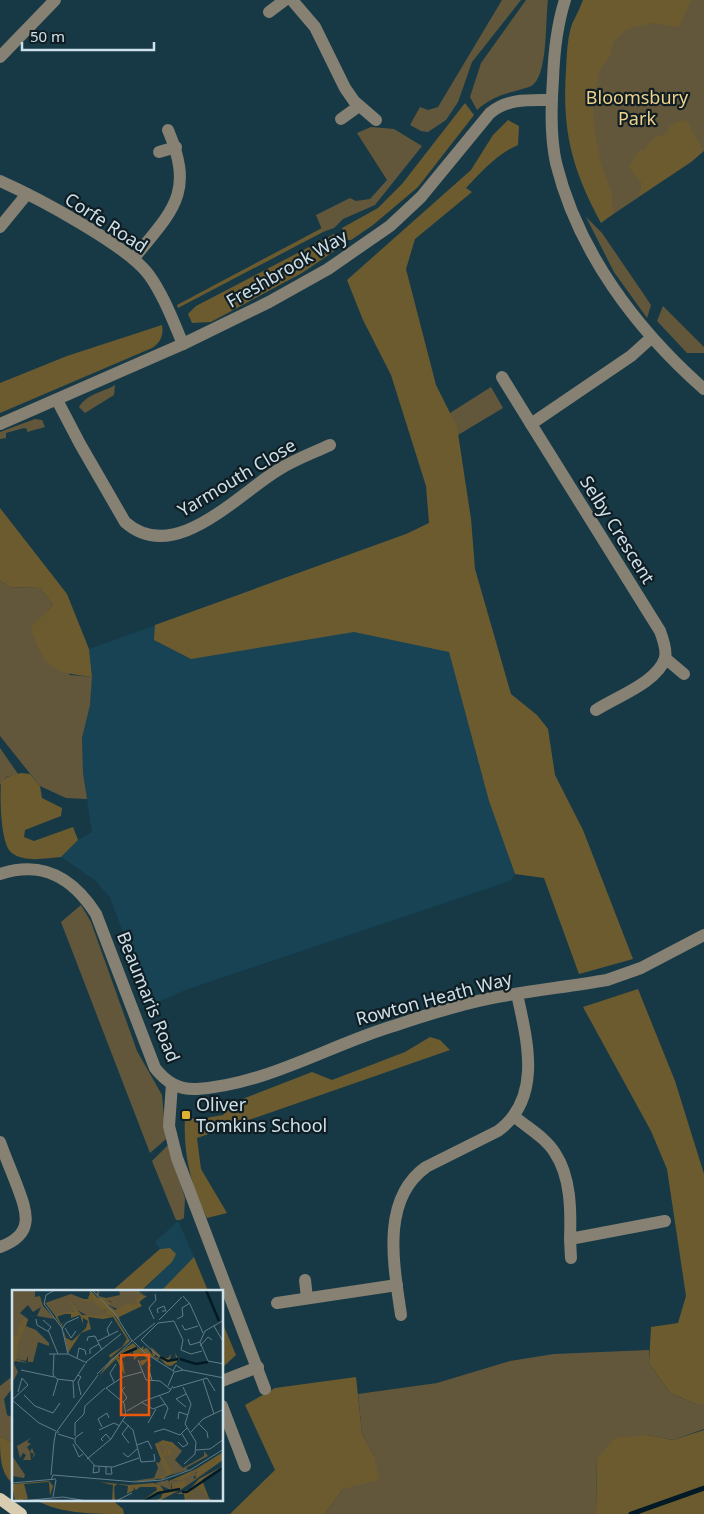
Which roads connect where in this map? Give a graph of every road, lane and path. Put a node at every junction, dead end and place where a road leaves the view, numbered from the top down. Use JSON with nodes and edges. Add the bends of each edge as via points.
{"nodes":[{"id":1,"x":55,"y":0,"type":"edge"},
{"id":2,"x":285,"y":0,"type":"edge"},
{"id":3,"x":292,"y":0,"type":"edge"},
{"id":4,"x":565,"y":0,"type":"edge"},
{"id":5,"x":269,"y":12,"type":"dead end"},
{"id":6,"x":0,"y":57,"type":"edge"},
{"id":7,"x":552,"y":100,"type":"junction"},
{"id":8,"x":359,"y":106,"type":"junction"},
{"id":9,"x":341,"y":119,"type":"dead end"},
{"id":10,"x":376,"y":120,"type":"dead end"},
{"id":11,"x":168,"y":130,"type":"dead end"},
{"id":12,"x":176,"y":147,"type":"junction"},
{"id":13,"x":159,"y":152,"type":"dead end"},
{"id":14,"x":0,"y":181,"type":"edge"},
{"id":15,"x":27,"y":194,"type":"junction"},
{"id":16,"x":0,"y":227,"type":"edge"},
{"id":17,"x":134,"y":258,"type":"junction"},
{"id":18,"x":651,"y":338,"type":"junction"},
{"id":19,"x":183,"y":344,"type":"junction"},
{"id":20,"x":502,"y":377,"type":"dead end"},
{"id":21,"x":704,"y":389,"type":"edge"},
{"id":22,"x":57,"y":400,"type":"junction"},
{"id":23,"x":0,"y":424,"type":"edge"},
{"id":24,"x":531,"y":424,"type":"junction"},
{"id":25,"x":330,"y":445,"type":"dead end"},
{"id":26,"x":665,"y":658,"type":"junction"},
{"id":27,"x":684,"y":674,"type":"dead end"},
{"id":28,"x":596,"y":710,"type":"dead end"},
{"id":29,"x":0,"y":874,"type":"edge"},
{"id":30,"x":704,"y":935,"type":"edge"},
{"id":31,"x":517,"y":994,"type":"junction"},
{"id":32,"x":172,"y":1084,"type":"junction"},
{"id":33,"x":515,"y":1117,"type":"junction"},
{"id":34,"x":0,"y":1142,"type":"edge"},
{"id":35,"x":665,"y":1221,"type":"dead end"},
{"id":36,"x":570,"y":1239,"type":"junction"},
{"id":37,"x":0,"y":1247,"type":"edge"},
{"id":38,"x":571,"y":1258,"type":"dead end"},
{"id":39,"x":305,"y":1280,"type":"dead end"},
{"id":40,"x":396,"y":1285,"type":"junction"},
{"id":41,"x":307,"y":1298,"type":"junction"},
{"id":42,"x":277,"y":1303,"type":"dead end"},
{"id":43,"x":401,"y":1315,"type":"dead end"},
{"id":44,"x":258,"y":1367,"type":"junction"},
{"id":45,"x":224,"y":1380,"type":"edge"},
{"id":46,"x":265,"y":1389,"type":"dead end"},
{"id":47,"x":224,"y":1411,"type":"edge"},
{"id":48,"x":245,"y":1466,"type":"dead end"},
{"id":49,"x":0,"y":1499,"type":"edge"},
{"id":50,"x":21,"y":1514,"type":"edge"}],
"edges":[{"from":1,"to":6,"type":"street"},
{"from":2,"to":5,"type":"street"},
{"from":3,"to":8,"type":"street","via":[[315,27],[337,74]]},
{"from":4,"to":7,"type":"street","via":[[555,45]]},
{"from":7,"to":18,"type":"street","via":[[556,161],[573,213],[603,272]]},
{"from":7,"to":19,"type":"street","name":"Freshbrook Way","via":[[511,101],[499,106],[490,112],[421,197],[390,226],[328,269]]},
{"from":8,"to":9,"type":"street"},
{"from":8,"to":10,"type":"street"},
{"from":11,"to":12,"type":"street"},
{"from":12,"to":13,"type":"street"},
{"from":12,"to":17,"type":"street","via":[[180,191],[168,215]]},
{"from":14,"to":15,"type":"street","name":"Corfe Road"},
{"from":15,"to":16,"type":"street"},
{"from":15,"to":17,"type":"street","name":"Corfe Road"},
{"from":17,"to":19,"type":"street","name":"Corfe Road","via":[[160,294]]},
{"from":18,"to":21,"type":"street"},
{"from":18,"to":24,"type":"street","via":[[632,356]]},
{"from":19,"to":22,"type":"street","name":"Freshbrook Way"},
{"from":20,"to":24,"type":"street","name":"Selby Crescent"},
{"from":22,"to":23,"type":"street","name":"Freshbrook Way"},
{"from":22,"to":25,"type":"street","name":"Yarmouth Close","via":[[125,522],[133,529],[155,537],[178,533],[214,516],[278,470]]},
{"from":24,"to":26,"type":"street","name":"Selby Crescent","via":[[660,631]]},
{"from":26,"to":27,"type":"street"},
{"from":26,"to":28,"type":"street","via":[[656,673],[643,683]]},
{"from":29,"to":32,"type":"street","name":"Beaumaris Road","via":[[40,870],[70,883],[83,895],[96,914],[149,1056],[163,1078]]},
{"from":30,"to":31,"type":"street","name":"Rowton Heath Way","via":[[624,975]]},
{"from":31,"to":32,"type":"street","name":"Rowton Heath Way","via":[[393,1026],[281,1068],[230,1083],[196,1089]]},
{"from":31,"to":33,"type":"street","via":[[529,1071],[526,1092]]},
{"from":32,"to":44,"type":"street","name":"Beaumaris Road","via":[[170,1126],[177,1158]]},
{"from":33,"to":36,"type":"street","via":[[542,1138],[562,1166],[570,1209]]},
{"from":33,"to":40,"type":"street","via":[[498,1131],[426,1167],[406,1187],[398,1204],[394,1228]]},
{"from":34,"to":37,"type":"street","via":[[27,1217],[20,1236]]},
{"from":35,"to":36,"type":"street"},
{"from":36,"to":38,"type":"street"},
{"from":39,"to":41,"type":"street"},
{"from":40,"to":41,"type":"street"},
{"from":40,"to":43,"type":"street"},
{"from":41,"to":42,"type":"street"},
{"from":44,"to":45,"type":"street"},
{"from":44,"to":46,"type":"street","name":"Beaumaris Road"},
{"from":47,"to":48,"type":"street"},
{"from":49,"to":50,"type":"main road"}]}
